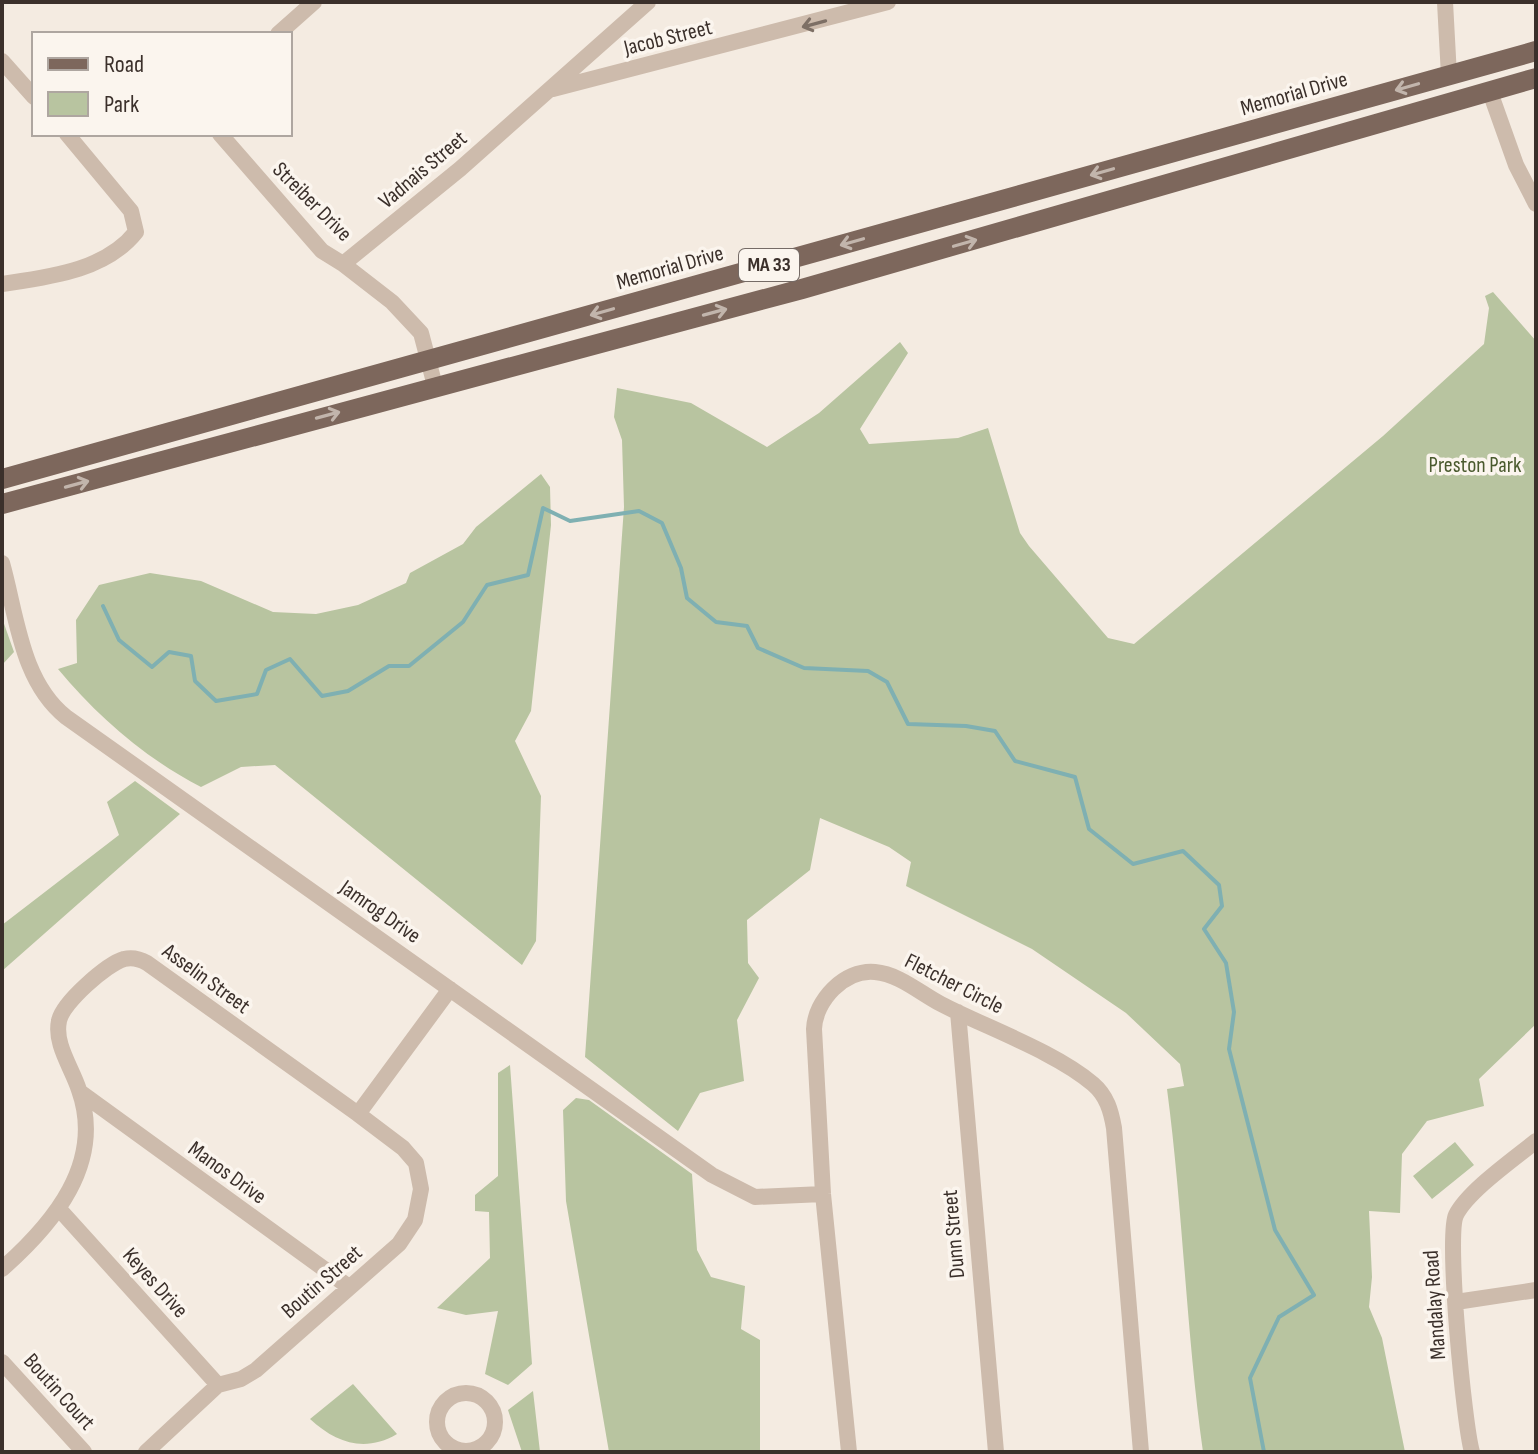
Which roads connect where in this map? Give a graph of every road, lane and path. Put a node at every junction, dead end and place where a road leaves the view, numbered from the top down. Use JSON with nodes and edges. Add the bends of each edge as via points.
{"nodes":[{"id":1,"x":314,"y":2,"type":"edge"},
{"id":2,"x":648,"y":2,"type":"edge"},
{"id":3,"x":888,"y":2,"type":"edge"},
{"id":4,"x":1445,"y":2,"type":"edge"},
{"id":5,"x":280,"y":32,"type":"edge"},
{"id":6,"x":1536,"y":51,"type":"edge"},
{"id":7,"x":2,"y":61,"type":"edge"},
{"id":8,"x":1449,"y":76,"type":"junction"},
{"id":9,"x":1536,"y":78,"type":"edge"},
{"id":10,"x":551,"y":89,"type":"junction"},
{"id":11,"x":1490,"y":92,"type":"junction"},
{"id":12,"x":32,"y":95,"type":"edge"},
{"id":13,"x":69,"y":136,"type":"edge"},
{"id":14,"x":222,"y":136,"type":"edge"},
{"id":15,"x":1132,"y":164,"type":"junction"},
{"id":16,"x":1145,"y":192,"type":"junction"},
{"id":17,"x":1536,"y":204,"type":"edge"},
{"id":18,"x":343,"y":264,"type":"junction"},
{"id":19,"x":2,"y":284,"type":"edge"},
{"id":20,"x":428,"y":360,"type":"junction"},
{"id":21,"x":435,"y":386,"type":"junction"},
{"id":22,"x":2,"y":479,"type":"edge"},
{"id":23,"x":2,"y":504,"type":"edge"},
{"id":24,"x":2,"y":563,"type":"edge"},
{"id":25,"x":450,"y":989,"type":"junction"},
{"id":26,"x":958,"y":1012,"type":"junction"},
{"id":27,"x":80,"y":1092,"type":"junction"},
{"id":28,"x":358,"y":1114,"type":"junction"},
{"id":29,"x":1536,"y":1141,"type":"edge"},
{"id":30,"x":823,"y":1194,"type":"junction"},
{"id":31,"x":60,"y":1210,"type":"junction"},
{"id":32,"x":2,"y":1269,"type":"edge"},
{"id":33,"x":349,"y":1287,"type":"junction"},
{"id":34,"x":1536,"y":1290,"type":"edge"},
{"id":35,"x":1456,"y":1302,"type":"junction"},
{"id":36,"x":2,"y":1362,"type":"edge"},
{"id":37,"x":218,"y":1385,"type":"junction"},
{"id":38,"x":84,"y":1452,"type":"edge"},
{"id":39,"x":146,"y":1452,"type":"edge"},
{"id":40,"x":849,"y":1452,"type":"edge"},
{"id":41,"x":996,"y":1452,"type":"edge"},
{"id":42,"x":1141,"y":1452,"type":"edge"},
{"id":43,"x":1472,"y":1452,"type":"edge"}],
"edges":[{"from":1,"to":5,"type":"street"},
{"from":2,"to":10,"type":"street","name":"Vadnais Street"},
{"from":3,"to":10,"type":"street","name":"Jacob Street","one_way":true},
{"from":4,"to":8,"type":"street"},
{"from":6,"to":8,"type":"main road","name":"Memorial Drive","number":"MA 33"},
{"from":7,"to":12,"type":"street"},
{"from":8,"to":15,"type":"main road","name":"Memorial Drive","number":"MA 33","one_way":true},
{"from":9,"to":11,"type":"main road","number":"MA 33"},
{"from":10,"to":18,"type":"street","name":"Vadnais Street"},
{"from":11,"to":16,"type":"main road","number":"MA 33"},
{"from":11,"to":17,"type":"street"},
{"from":13,"to":19,"type":"street","via":[[131,211],[136,232],[122,251],[62,275]]},
{"from":14,"to":18,"type":"street","name":"Streiber Drive","via":[[322,251]]},
{"from":15,"to":16,"type":"main road"},
{"from":15,"to":20,"type":"main road","name":"Memorial Drive","number":"MA 33","one_way":true},
{"from":21,"to":16,"type":"main road","number":"MA 33","one_way":true},
{"from":18,"to":20,"type":"street","via":[[392,302],[421,333]]},
{"from":20,"to":21,"type":"street"},
{"from":20,"to":22,"type":"main road","name":"Memorial Drive","number":"MA 33"},
{"from":23,"to":21,"type":"main road","number":"MA 33","one_way":true},
{"from":24,"to":25,"type":"street","name":"Jamrog Drive","via":[[28,663],[51,704]]},
{"from":25,"to":28,"type":"street"},
{"from":25,"to":30,"type":"street","name":"Jamrog Drive","via":[[735,1189],[764,1198]]},
{"from":26,"to":30,"type":"street","name":"Fletcher Circle","via":[[876,972],[854,975],[823,1001],[814,1029]]},
{"from":26,"to":41,"type":"street","name":"Dunn Street"},
{"from":26,"to":42,"type":"street","name":"Fletcher Circle","via":[[1083,1077],[1108,1103]]},
{"from":27,"to":28,"type":"street","name":"Asselin Street","via":[[60,1042],[59,1018],[75,995],[102,973],[123,959],[136,958]]},
{"from":27,"to":31,"type":"street","name":"Asselin Street","via":[[83,1150],[77,1177]]},
{"from":27,"to":33,"type":"street","name":"Manos Drive"},
{"from":28,"to":33,"type":"street","name":"Boutin Street","via":[[413,1158],[421,1189],[415,1220],[404,1237]]},
{"from":29,"to":35,"type":"street","name":"Mandalay Road","via":[[1456,1214]]},
{"from":30,"to":40,"type":"street","name":"Fletcher Circle"},
{"from":31,"to":32,"type":"street","name":"Asselin Street"},
{"from":31,"to":37,"type":"street","name":"Keyes Drive"},
{"from":33,"to":37,"type":"street","name":"Boutin Street","via":[[256,1370]]},
{"from":34,"to":35,"type":"street"},
{"from":35,"to":43,"type":"street","name":"Mandalay Road"},
{"from":36,"to":38,"type":"street","name":"Boutin Court"},
{"from":37,"to":39,"type":"street","name":"Boutin Street"}]}
